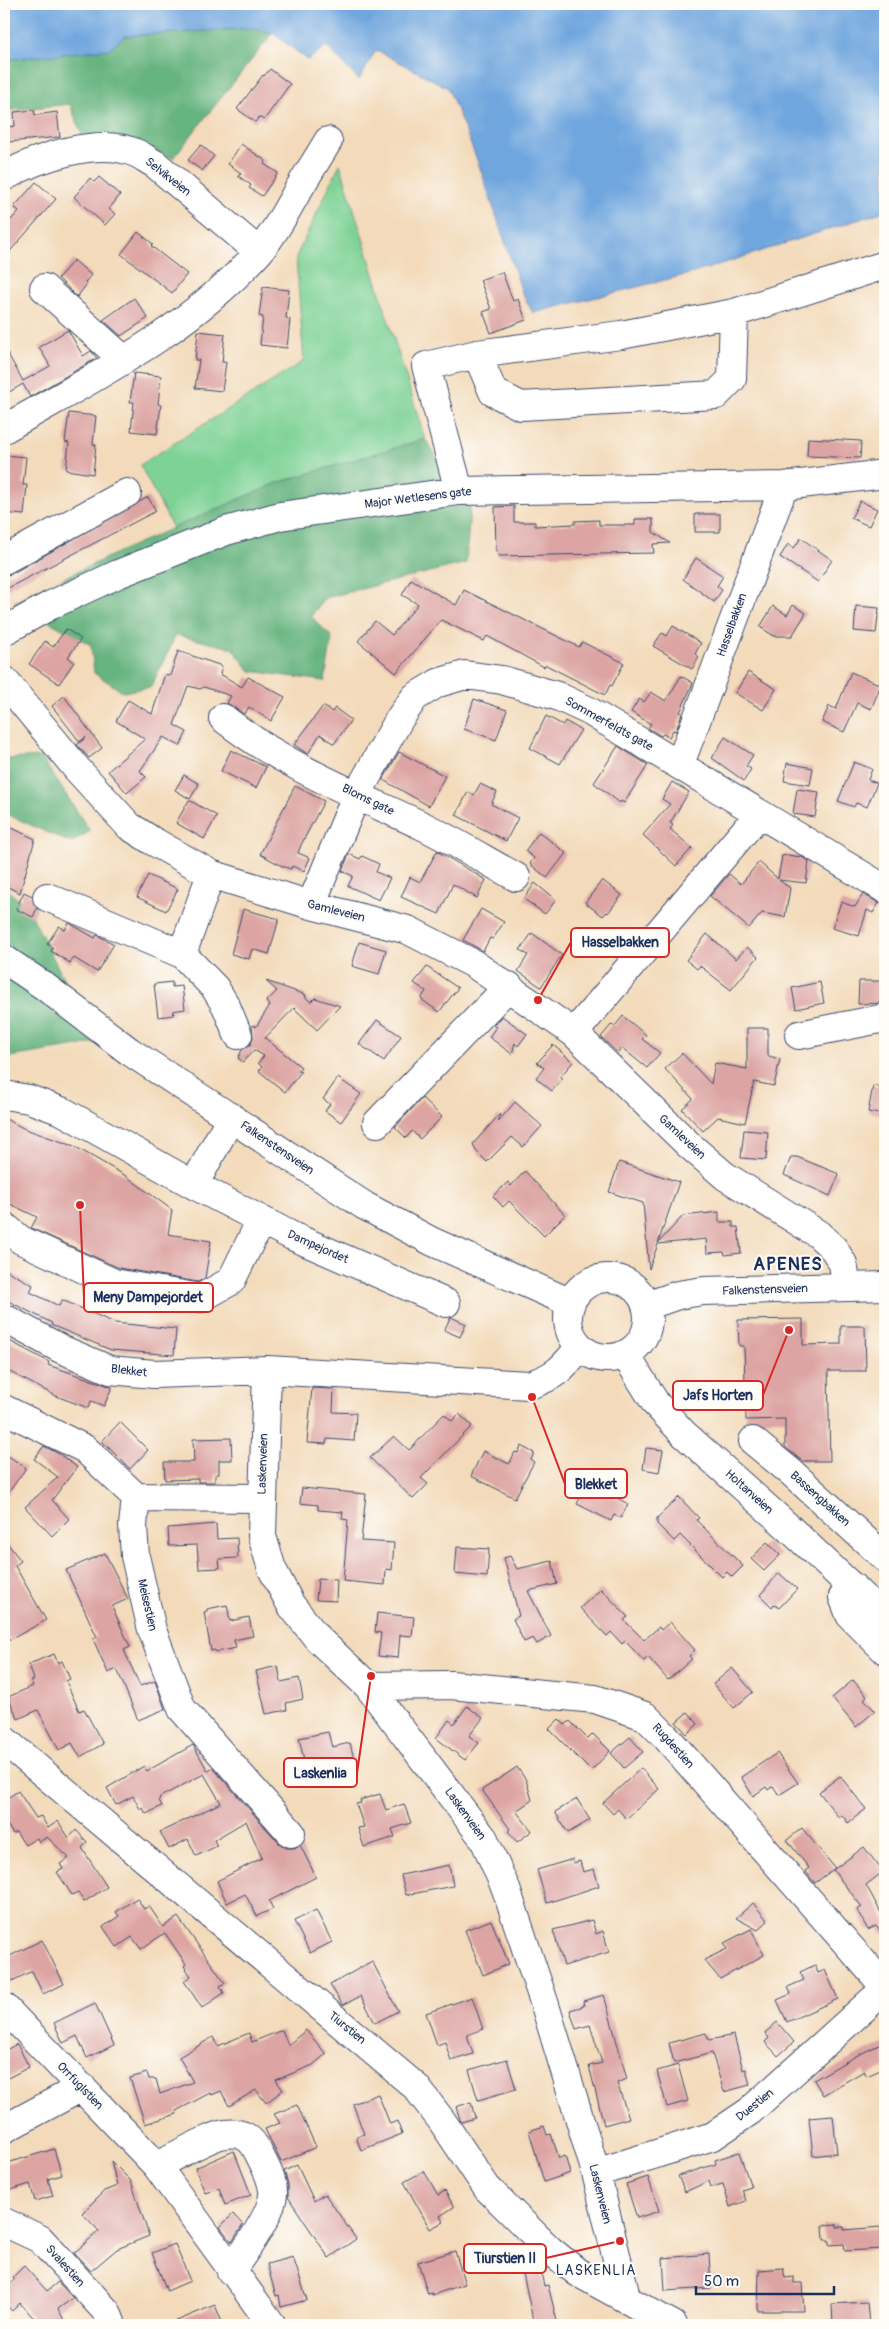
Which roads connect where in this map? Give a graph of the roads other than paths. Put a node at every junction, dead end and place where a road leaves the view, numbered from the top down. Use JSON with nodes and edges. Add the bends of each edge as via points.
{"nodes":[{"id":1,"x":328,"y":141,"type":"dead end"},
{"id":2,"x":4,"y":177,"type":"edge"},
{"id":3,"x":259,"y":252,"type":"junction"},
{"id":4,"x":885,"y":265,"type":"edge"},
{"id":5,"x":44,"y":288,"type":"dead end"},
{"id":6,"x":734,"y":312,"type":"junction"},
{"id":7,"x":477,"y":354,"type":"junction"},
{"id":8,"x":124,"y":360,"type":"junction"},
{"id":9,"x":4,"y":429,"type":"edge"},
{"id":10,"x":885,"y":474,"type":"edge"},
{"id":11,"x":784,"y":486,"type":"junction"},
{"id":12,"x":459,"y":491,"type":"junction"},
{"id":13,"x":127,"y":493,"type":"dead end"},
{"id":14,"x":4,"y":560,"type":"edge"},
{"id":15,"x":4,"y":631,"type":"edge"},
{"id":16,"x":4,"y":680,"type":"edge"},
{"id":17,"x":223,"y":718,"type":"dead end"},
{"id":18,"x":680,"y":764,"type":"junction"},
{"id":19,"x":356,"y":796,"type":"junction"},
{"id":20,"x":760,"y":814,"type":"junction"},
{"id":21,"x":211,"y":874,"type":"junction"},
{"id":22,"x":516,"y":877,"type":"dead end"},
{"id":23,"x":885,"y":889,"type":"edge"},
{"id":24,"x":47,"y":897,"type":"dead end"},
{"id":25,"x":311,"y":905,"type":"junction"},
{"id":26,"x":182,"y":954,"type":"junction"},
{"id":27,"x":4,"y":959,"type":"edge"},
{"id":28,"x":509,"y":986,"type":"junction"},
{"id":29,"x":885,"y":1018,"type":"edge"},
{"id":30,"x":574,"y":1033,"type":"junction"},
{"id":31,"x":238,"y":1035,"type":"dead end"},
{"id":32,"x":799,"y":1035,"type":"dead end"},
{"id":33,"x":4,"y":1095,"type":"edge"},
{"id":34,"x":231,"y":1117,"type":"junction"},
{"id":35,"x":377,"y":1123,"type":"dead end"},
{"id":36,"x":194,"y":1185,"type":"junction"},
{"id":37,"x":261,"y":1220,"type":"junction"},
{"id":38,"x":4,"y":1226,"type":"edge"},
{"id":39,"x":885,"y":1286,"type":"edge"},
{"id":40,"x":847,"y":1287,"type":"junction"},
{"id":41,"x":446,"y":1303,"type":"dead end"},
{"id":42,"x":571,"y":1303,"type":"junction"},
{"id":43,"x":646,"y":1306,"type":"junction"},
{"id":44,"x":4,"y":1318,"type":"edge"},
{"id":45,"x":580,"y":1347,"type":"junction"},
{"id":46,"x":625,"y":1354,"type":"junction"},
{"id":47,"x":267,"y":1370,"type":"junction"},
{"id":48,"x":4,"y":1409,"type":"edge"},
{"id":49,"x":753,"y":1441,"type":"dead end"},
{"id":50,"x":136,"y":1497,"type":"junction"},
{"id":51,"x":262,"y":1498,"type":"junction"},
{"id":52,"x":885,"y":1558,"type":"edge"},
{"id":53,"x":852,"y":1586,"type":"junction"},
{"id":54,"x":885,"y":1618,"type":"edge"},
{"id":55,"x":885,"y":1650,"type":"edge"},
{"id":56,"x":368,"y":1686,"type":"junction"},
{"id":57,"x":4,"y":1740,"type":"edge"},
{"id":58,"x":290,"y":1833,"type":"dead end"},
{"id":59,"x":885,"y":1988,"type":"edge"},
{"id":60,"x":4,"y":2007,"type":"edge"},
{"id":61,"x":82,"y":2087,"type":"junction"},
{"id":62,"x":4,"y":2128,"type":"edge"},
{"id":63,"x":156,"y":2166,"type":"junction"},
{"id":64,"x":596,"y":2173,"type":"junction"},
{"id":65,"x":4,"y":2222,"type":"edge"},
{"id":66,"x":231,"y":2271,"type":"junction"},
{"id":67,"x":627,"y":2300,"type":"junction"},
{"id":68,"x":112,"y":2325,"type":"edge"},
{"id":69,"x":272,"y":2325,"type":"edge"},
{"id":70,"x":673,"y":2325,"type":"edge"}],
"edges":[{"from":1,"to":3,"type":"street","via":[[281,224]]},
{"from":2,"to":3,"type":"street","name":"Selvikveien","via":[[46,156],[89,148],[130,151],[154,164]]},
{"from":3,"to":8,"type":"street","via":[[222,290]]},
{"from":4,"to":6,"type":"street"},
{"from":5,"to":8,"type":"street"},
{"from":6,"to":7,"type":"street","via":[[621,335]]},
{"from":6,"to":7,"type":"street","via":[[732,379],[716,395],[521,406],[493,392]]},
{"from":7,"to":12,"type":"street","via":[[426,366]]},
{"from":8,"to":9,"type":"street"},
{"from":10,"to":11,"type":"street","name":"Major Wetlesens gate"},
{"from":11,"to":12,"type":"street","name":"Major Wetlesens gate"},
{"from":11,"to":18,"type":"street","name":"Hasselbakken"},
{"from":12,"to":15,"type":"street","name":"Major Wetlesens gate","via":[[280,516],[226,531],[118,574]]},
{"from":13,"to":14,"type":"street"},
{"from":16,"to":21,"type":"street","name":"Gamleveien","via":[[76,769],[129,826]]},
{"from":17,"to":19,"type":"street","name":"Bloms gate","via":[[247,737]]},
{"from":18,"to":19,"type":"street","name":"Sommerfeldts gate","via":[[557,696],[502,680],[465,675],[438,683],[415,697]]},
{"from":18,"to":20,"type":"street","name":"Sommerfeldts gate"},
{"from":19,"to":22,"type":"street","name":"Bloms gate","via":[[425,827]]},
{"from":19,"to":25,"type":"street","name":"Sommerfeldts gate"},
{"from":20,"to":23,"type":"street","name":"Sommerfeldts gate"},
{"from":20,"to":30,"type":"street"},
{"from":21,"to":25,"type":"street","name":"Gamleveien"},
{"from":21,"to":26,"type":"street"},
{"from":24,"to":26,"type":"street"},
{"from":25,"to":28,"type":"street","name":"Gamleveien","via":[[408,930]]},
{"from":26,"to":31,"type":"street","via":[[215,988]]},
{"from":27,"to":34,"type":"street","name":"Falkenstensveien","via":[[129,1051]]},
{"from":28,"to":30,"type":"street","name":"Gamleveien"},
{"from":28,"to":35,"type":"street"},
{"from":29,"to":32,"type":"street"},
{"from":30,"to":40,"type":"street","name":"Gamleveien","via":[[725,1176],[818,1234],[834,1249],[843,1264]]},
{"from":33,"to":36,"type":"street","name":"Dampejordet","via":[[29,1099],[64,1112]]},
{"from":34,"to":36,"type":"street"},
{"from":34,"to":42,"type":"street","name":"Falkenstensveien","via":[[396,1224]]},
{"from":36,"to":37,"type":"street","name":"Dampejordet"},
{"from":37,"to":38,"type":"street","via":[[231,1281],[201,1298],[114,1284],[21,1240]]},
{"from":37,"to":41,"type":"street","name":"Dampejordet"},
{"from":39,"to":40,"type":"street","name":"Falkenstensveien"},
{"from":40,"to":43,"type":"street","name":"Falkenstensveien","via":[[703,1291]]},
{"from":42,"to":43,"type":"street","via":[[586,1284],[610,1278],[632,1286]]},
{"from":42,"to":45,"type":"street","via":[[569,1326]]},
{"from":43,"to":46,"type":"street","via":[[646,1329],[638,1344]]},
{"from":44,"to":47,"type":"street","name":"Blekket","via":[[61,1349],[110,1370],[154,1374]]},
{"from":45,"to":46,"type":"street","via":[[594,1355],[609,1358]]},
{"from":45,"to":47,"type":"street","name":"Blekket","via":[[561,1370],[546,1380],[529,1385]]},
{"from":46,"to":53,"type":"street","name":"Holtanveien","via":[[656,1404],[684,1434]]},
{"from":47,"to":51,"type":"street","name":"Laskenveien"},
{"from":48,"to":50,"type":"street","via":[[85,1449]]},
{"from":49,"to":52,"type":"street","name":"Bassengbakken"},
{"from":50,"to":51,"type":"street"},
{"from":50,"to":58,"type":"street","name":"Meisestien","via":[[133,1526],[135,1556],[152,1630],[182,1709]]},
{"from":51,"to":56,"type":"street","name":"Laskenveien","via":[[262,1536],[272,1569],[291,1605],[318,1639]]},
{"from":53,"to":54,"type":"street","name":"Holtanveien"},
{"from":53,"to":55,"type":"street","via":[[843,1597],[850,1615]]},
{"from":56,"to":59,"type":"street","name":"Rugdestien","via":[[451,1685],[595,1699],[645,1716]]},
{"from":56,"to":64,"type":"street","name":"Laskenveien","via":[[484,1838],[512,1907],[545,2005]]},
{"from":57,"to":67,"type":"street","name":"Tiurstien","via":[[410,2081],[442,2121],[487,2188],[577,2272]]},
{"from":59,"to":64,"type":"street","name":"Duestien","via":[[750,2111],[713,2136]]},
{"from":60,"to":61,"type":"street","name":"Orrfuglstien"},
{"from":61,"to":62,"type":"street"},
{"from":61,"to":63,"type":"street","name":"Orrfuglstien"},
{"from":63,"to":66,"type":"street","name":"Orrfuglstien"},
{"from":63,"to":66,"type":"street","via":[[223,2134],[239,2133],[252,2140],[274,2192],[252,2242]]},
{"from":64,"to":67,"type":"street","name":"Laskenveien"},
{"from":65,"to":68,"type":"street","name":"Svalestien","via":[[40,2239],[107,2312]]},
{"from":66,"to":69,"type":"street","name":"Orrfuglstien"},
{"from":67,"to":70,"type":"street","name":"Tiurstien"}]}
